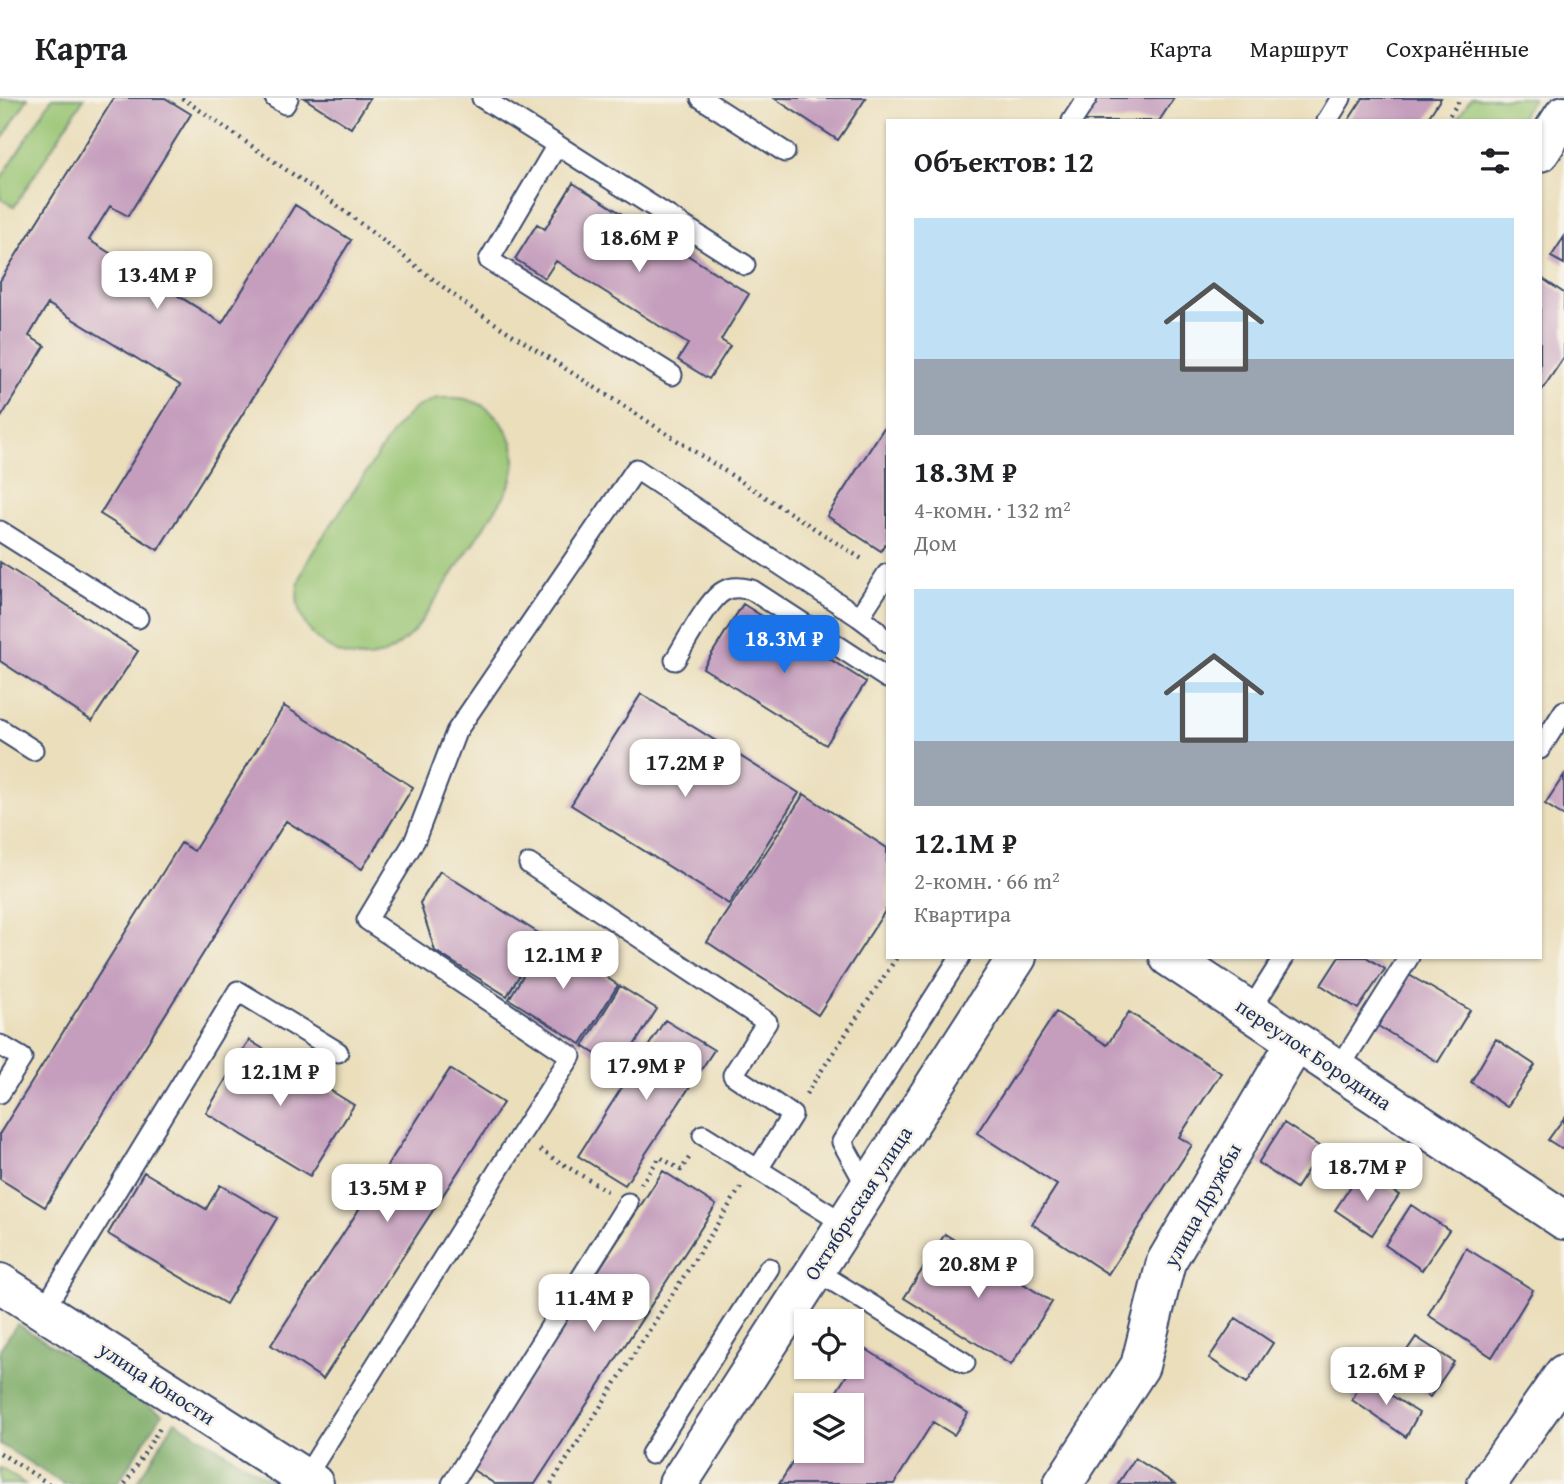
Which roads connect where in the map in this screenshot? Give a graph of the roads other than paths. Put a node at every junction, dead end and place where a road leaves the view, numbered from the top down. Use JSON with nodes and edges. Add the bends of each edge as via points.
{"nodes":[{"id":1,"x":275,"y":98,"type":"edge"},
{"id":2,"x":288,"y":98,"type":"edge"},
{"id":3,"x":482,"y":98,"type":"edge"},
{"id":4,"x":701,"y":98,"type":"edge"},
{"id":5,"x":1087,"y":98,"type":"edge"},
{"id":6,"x":1341,"y":98,"type":"edge"},
{"id":7,"x":1564,"y":115,"type":"edge"},
{"id":8,"x":1073,"y":119,"type":"edge"},
{"id":9,"x":1327,"y":119,"type":"edge"},
{"id":10,"x":557,"y":145,"type":"junction"},
{"id":11,"x":1542,"y":149,"type":"edge"},
{"id":12,"x":785,"y":152,"type":"dead end"},
{"id":13,"x":745,"y":265,"type":"dead end"},
{"id":14,"x":671,"y":375,"type":"dead end"},
{"id":15,"x":0,"y":531,"type":"edge"},
{"id":16,"x":886,"y":576,"type":"edge"},
{"id":17,"x":859,"y":617,"type":"junction"},
{"id":18,"x":138,"y":618,"type":"dead end"},
{"id":19,"x":886,"y":642,"type":"edge"},
{"id":20,"x":675,"y":660,"type":"dead end"},
{"id":21,"x":886,"y":677,"type":"edge"},
{"id":22,"x":1564,"y":711,"type":"edge"},
{"id":23,"x":0,"y":729,"type":"edge"},
{"id":24,"x":1542,"y":746,"type":"edge"},
{"id":25,"x":33,"y":750,"type":"dead end"},
{"id":26,"x":529,"y":864,"type":"dead end"},
{"id":27,"x":959,"y":959,"type":"edge"},
{"id":28,"x":1016,"y":959,"type":"edge"},
{"id":29,"x":1172,"y":959,"type":"edge"},
{"id":30,"x":1283,"y":959,"type":"edge"},
{"id":31,"x":1408,"y":959,"type":"edge"},
{"id":32,"x":1250,"y":1011,"type":"junction"},
{"id":33,"x":1296,"y":1042,"type":"junction"},
{"id":34,"x":0,"y":1045,"type":"edge"},
{"id":35,"x":338,"y":1052,"type":"dead end"},
{"id":36,"x":1338,"y":1070,"type":"junction"},
{"id":37,"x":0,"y":1093,"type":"edge"},
{"id":38,"x":704,"y":1135,"type":"road end"},
{"id":39,"x":758,"y":1169,"type":"junction"},
{"id":40,"x":868,"y":1189,"type":"junction"},
{"id":41,"x":628,"y":1203,"type":"road end"},
{"id":42,"x":1564,"y":1220,"type":"edge"},
{"id":43,"x":845,"y":1224,"type":"junction"},
{"id":44,"x":769,"y":1268,"type":"dead end"},
{"id":45,"x":815,"y":1270,"type":"junction"},
{"id":46,"x":0,"y":1283,"type":"edge"},
{"id":47,"x":771,"y":1302,"type":"junction"},
{"id":48,"x":43,"y":1311,"type":"junction"},
{"id":49,"x":965,"y":1363,"type":"dead end"},
{"id":50,"x":1564,"y":1374,"type":"edge"},
{"id":51,"x":651,"y":1454,"type":"dead end"},
{"id":52,"x":310,"y":1481,"type":"edge"},
{"id":53,"x":452,"y":1484,"type":"edge"},
{"id":54,"x":678,"y":1484,"type":"edge"},
{"id":55,"x":1063,"y":1484,"type":"edge"},
{"id":56,"x":1487,"y":1484,"type":"edge"}],
"edges":[{"from":1,"to":2,"type":"lane","via":[[285,104]]},
{"from":3,"to":10,"type":"lane"},
{"from":4,"to":12,"type":"lane"},
{"from":5,"to":8,"type":"lane"},
{"from":6,"to":9,"type":"lane"},
{"from":7,"to":11,"type":"street"},
{"from":10,"to":13,"type":"lane"},
{"from":10,"to":14,"type":"lane","via":[[489,260]]},
{"from":15,"to":18,"type":"lane"},
{"from":16,"to":17,"type":"lane"},
{"from":17,"to":19,"type":"lane"},
{"from":17,"to":52,"type":"lane","via":[[636,469],[456,732],[415,840],[367,920],[571,1056]]},
{"from":20,"to":21,"type":"lane","via":[[716,596],[742,588],[752,590]]},
{"from":22,"to":24,"type":"lane"},
{"from":23,"to":25,"type":"lane"},
{"from":26,"to":39,"type":"lane","via":[[767,1022],[733,1075],[792,1115]]},
{"from":27,"to":40,"type":"lane","via":[[842,1142]]},
{"from":28,"to":40,"type":"street","name":"Октябрьская улица"},
{"from":29,"to":32,"type":"street","name":"переулок Бородина"},
{"from":30,"to":32,"type":"lane"},
{"from":31,"to":36,"type":"lane"},
{"from":32,"to":33,"type":"street","name":"переулок Бородина"},
{"from":33,"to":36,"type":"street","name":"переулок Бородина"},
{"from":33,"to":55,"type":"street","name":"улица Дружбы","via":[[1166,1262],[1140,1366]]},
{"from":34,"to":37,"type":"lane","via":[[22,1058]]},
{"from":35,"to":48,"type":"lane","via":[[238,991]]},
{"from":36,"to":42,"type":"street","name":"переулок Бородина"},
{"from":38,"to":39,"type":"lane"},
{"from":39,"to":43,"type":"lane"},
{"from":40,"to":43,"type":"street","name":"Октябрьская улица"},
{"from":41,"to":53,"type":"lane"},
{"from":43,"to":45,"type":"street","name":"Октябрьская улица"},
{"from":44,"to":47,"type":"lane"},
{"from":45,"to":47,"type":"street","name":"Октябрьская улица"},
{"from":45,"to":49,"type":"lane"},
{"from":46,"to":48,"type":"street","name":"улица Юности"},
{"from":47,"to":51,"type":"lane"},
{"from":47,"to":54,"type":"street","name":"Октябрьская улица"},
{"from":48,"to":52,"type":"street","name":"улица Юности"},
{"from":50,"to":56,"type":"street"}]}
